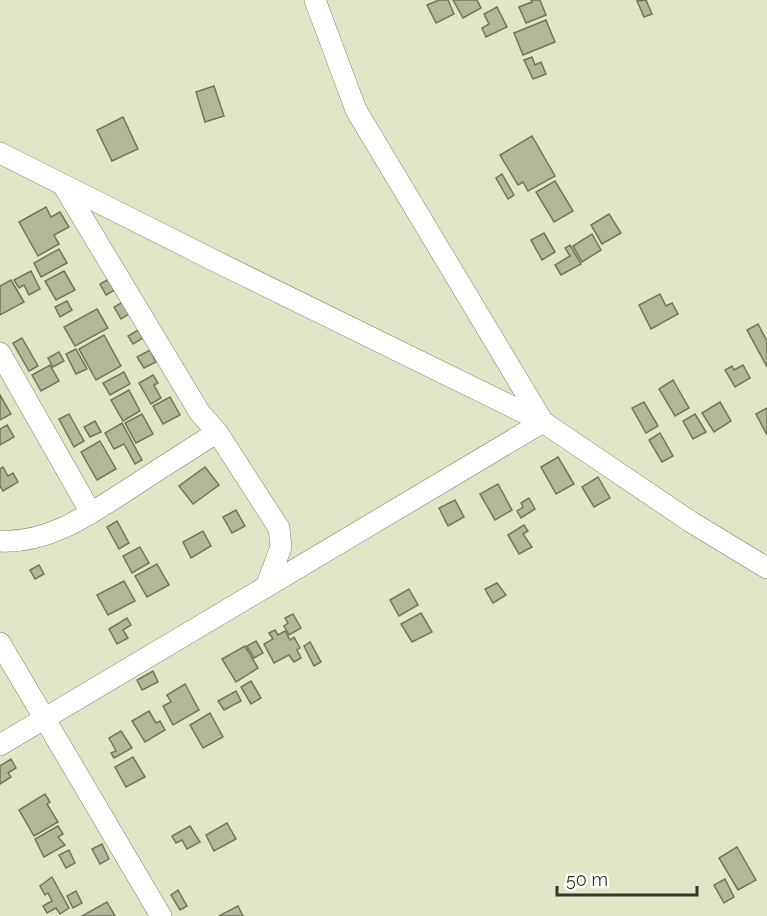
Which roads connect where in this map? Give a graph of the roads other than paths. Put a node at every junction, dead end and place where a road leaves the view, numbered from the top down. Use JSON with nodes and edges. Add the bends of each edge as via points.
{"nodes":[{"id":1,"x":315,"y":0,"type":"edge"},
{"id":2,"x":0,"y":153,"type":"edge"},
{"id":3,"x":63,"y":185,"type":"junction"},
{"id":4,"x":0,"y":353,"type":"edge"},
{"id":5,"x":543,"y":422,"type":"junction"},
{"id":6,"x":217,"y":432,"type":"junction"},
{"id":7,"x":91,"y":513,"type":"junction"},
{"id":8,"x":0,"y":541,"type":"edge"},
{"id":9,"x":767,"y":568,"type":"edge"},
{"id":10,"x":266,"y":587,"type":"junction"},
{"id":11,"x":0,"y":643,"type":"edge"},
{"id":12,"x":45,"y":718,"type":"junction"},
{"id":13,"x":0,"y":745,"type":"edge"},
{"id":14,"x":161,"y":916,"type":"edge"}],
"edges":[{"from":1,"to":5,"type":"street","via":[[356,110]]},
{"from":2,"to":3,"type":"street"},
{"from":3,"to":5,"type":"street"},
{"from":3,"to":6,"type":"street","via":[[200,413]]},
{"from":4,"to":7,"type":"street"},
{"from":5,"to":9,"type":"street"},
{"from":5,"to":10,"type":"street"},
{"from":6,"to":7,"type":"street"},
{"from":6,"to":10,"type":"street","via":[[279,528],[280,547]]},
{"from":7,"to":8,"type":"street","via":[[51,533],[17,542]]},
{"from":10,"to":12,"type":"street"},
{"from":11,"to":12,"type":"street"},
{"from":12,"to":13,"type":"street"},
{"from":12,"to":14,"type":"street"}]}
